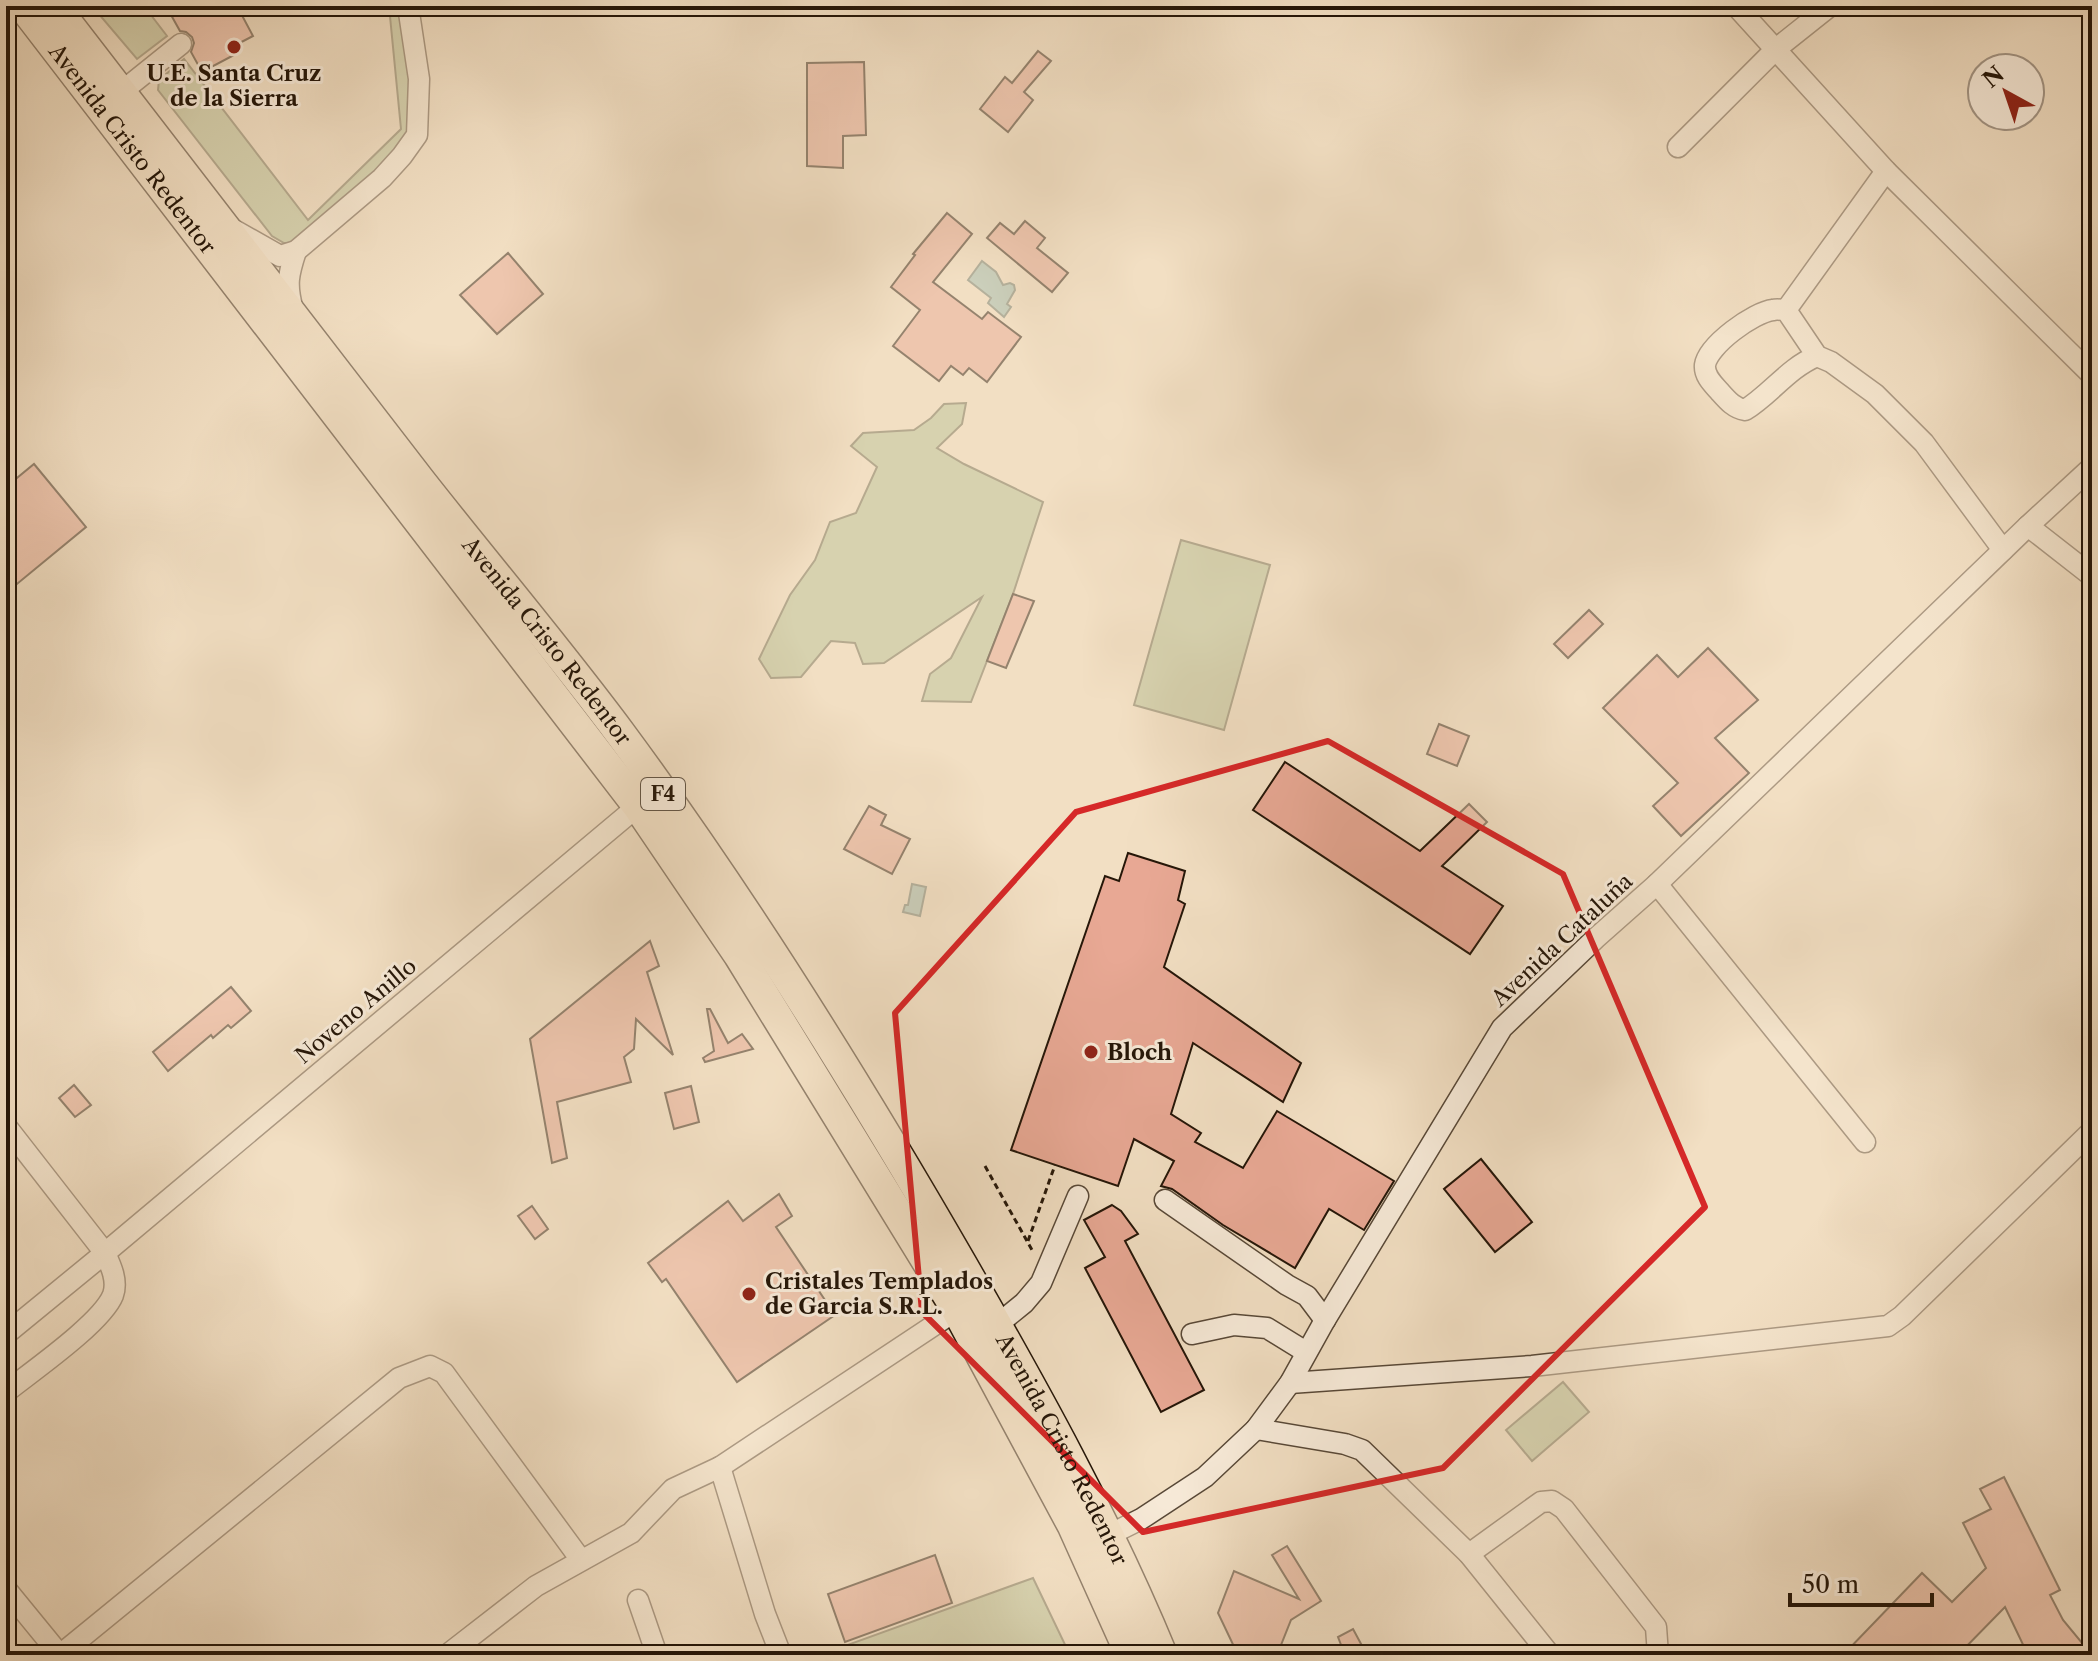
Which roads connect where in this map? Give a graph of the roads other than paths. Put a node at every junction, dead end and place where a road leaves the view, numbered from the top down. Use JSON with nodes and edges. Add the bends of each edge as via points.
{"nodes":[{"id":1,"x":23,"y":6,"type":"edge"},
{"id":2,"x":54,"y":6,"type":"edge"},
{"id":3,"x":408,"y":6,"type":"edge"},
{"id":4,"x":1736,"y":6,"type":"edge"},
{"id":5,"x":1830,"y":6,"type":"edge"},
{"id":6,"x":181,"y":44,"type":"dead end"},
{"id":7,"x":1776,"y":49,"type":"junction"},
{"id":8,"x":120,"y":93,"type":"junction"},
{"id":9,"x":1678,"y":147,"type":"dead end"},
{"id":10,"x":1886,"y":171,"type":"junction"},
{"id":11,"x":219,"y":222,"type":"junction"},
{"id":12,"x":296,"y":251,"type":"junction"},
{"id":13,"x":1786,"y":310,"type":"junction"},
{"id":14,"x":298,"y":324,"type":"junction"},
{"id":15,"x":1817,"y":356,"type":"junction"},
{"id":16,"x":2092,"y":375,"type":"edge"},
{"id":17,"x":2092,"y":467,"type":"edge"},
{"id":18,"x":2028,"y":526,"type":"junction"},
{"id":19,"x":2003,"y":550,"type":"junction"},
{"id":20,"x":2092,"y":576,"type":"edge"},
{"id":21,"x":638,"y":806,"type":"junction"},
{"id":22,"x":1657,"y":884,"type":"junction"},
{"id":23,"x":6,"y":1126,"type":"edge"},
{"id":24,"x":2092,"y":1131,"type":"edge"},
{"id":25,"x":1865,"y":1142,"type":"dead end"},
{"id":26,"x":1078,"y":1196,"type":"dead end"},
{"id":27,"x":1165,"y":1200,"type":"dead end"},
{"id":28,"x":105,"y":1253,"type":"junction"},
{"id":29,"x":957,"y":1310,"type":"junction"},
{"id":30,"x":1325,"y":1320,"type":"junction"},
{"id":31,"x":997,"y":1325,"type":"junction"},
{"id":32,"x":6,"y":1334,"type":"edge"},
{"id":33,"x":1192,"y":1334,"type":"dead end"},
{"id":34,"x":1306,"y":1352,"type":"junction"},
{"id":35,"x":1290,"y":1383,"type":"junction"},
{"id":36,"x":6,"y":1392,"type":"edge"},
{"id":37,"x":1256,"y":1429,"type":"junction"},
{"id":38,"x":720,"y":1467,"type":"junction"},
{"id":39,"x":1109,"y":1535,"type":"junction"},
{"id":40,"x":1469,"y":1554,"type":"junction"},
{"id":41,"x":581,"y":1560,"type":"junction"},
{"id":42,"x":6,"y":1589,"type":"edge"},
{"id":43,"x":638,"y":1600,"type":"dead end"},
{"id":44,"x":60,"y":1655,"type":"edge"},
{"id":45,"x":447,"y":1655,"type":"edge"},
{"id":46,"x":657,"y":1655,"type":"edge"},
{"id":47,"x":781,"y":1655,"type":"edge"},
{"id":48,"x":1131,"y":1655,"type":"edge"},
{"id":49,"x":1162,"y":1655,"type":"edge"},
{"id":50,"x":1550,"y":1655,"type":"edge"},
{"id":51,"x":1658,"y":1655,"type":"edge"}],
"edges":[{"from":1,"to":21,"type":"highway","name":"Avenida Cristo Redentor","number":"F4"},
{"from":2,"to":8,"type":"highway","name":"Avenida Cristo Redentor","number":"F4"},
{"from":3,"to":12,"type":"street","via":[[419,79],[417,135],[382,178]]},
{"from":4,"to":7,"type":"street"},
{"from":5,"to":7,"type":"street"},
{"from":6,"to":8,"type":"street"},
{"from":7,"to":9,"type":"street"},
{"from":7,"to":10,"type":"street"},
{"from":8,"to":11,"type":"highway","name":"Avenida Cristo Redentor","number":"F4"},
{"from":10,"to":13,"type":"street"},
{"from":10,"to":16,"type":"street"},
{"from":11,"to":12,"type":"street","via":[[280,256]]},
{"from":11,"to":14,"type":"highway","name":"Avenida Cristo Redentor","number":"F4"},
{"from":12,"to":14,"type":"street","via":[[288,289]]},
{"from":13,"to":15,"type":"street"},
{"from":13,"to":15,"type":"street","via":[[1747,320],[1721,341],[1706,360],[1707,377],[1736,408],[1745,410],[1796,366]]},
{"from":14,"to":31,"type":"highway","name":"Avenida Cristo Redentor","number":"F4","via":[[618,731],[690,833],[814,1018]]},
{"from":15,"to":19,"type":"street","via":[[1875,394],[1924,443]]},
{"from":17,"to":18,"type":"street","name":"Avenida Cataluña"},
{"from":18,"to":19,"type":"street","name":"Avenida Cataluña"},
{"from":18,"to":20,"type":"street"},
{"from":19,"to":22,"type":"street","name":"Avenida Cataluña"},
{"from":21,"to":28,"type":"street","name":"Noveno Anillo"},
{"from":21,"to":29,"type":"highway","name":"Avenida Cristo Redentor","number":"F4","via":[[739,955]]},
{"from":22,"to":25,"type":"street"},
{"from":22,"to":30,"type":"street","name":"Avenida Cataluña","via":[[1502,1028]]},
{"from":23,"to":28,"type":"street"},
{"from":24,"to":35,"type":"street","via":[[1888,1326],[1532,1366]]},
{"from":26,"to":31,"type":"street","via":[[1041,1283]]},
{"from":27,"to":30,"type":"street","via":[[1307,1296]]},
{"from":28,"to":32,"type":"street","name":"Noveno Anillo"},
{"from":28,"to":36,"type":"street","via":[[115,1284],[107,1305]]},
{"from":29,"to":38,"type":"street"},
{"from":29,"to":48,"type":"highway","name":"Avenida Cristo Redentor","number":"F4","via":[[1073,1526]]},
{"from":30,"to":34,"type":"street","name":"Avenida Cataluña"},
{"from":31,"to":39,"type":"highway","name":"Avenida Cristo Redentor","number":"F4"},
{"from":33,"to":34,"type":"street","via":[[1234,1325],[1267,1328]]},
{"from":34,"to":35,"type":"street","name":"Avenida Cataluña"},
{"from":35,"to":37,"type":"street","name":"Avenida Cataluña"},
{"from":37,"to":39,"type":"street","name":"Avenida Cataluña","via":[[1205,1477]]},
{"from":37,"to":40,"type":"street","via":[[1362,1450]]},
{"from":38,"to":41,"type":"street","via":[[673,1489],[631,1533]]},
{"from":38,"to":47,"type":"street"},
{"from":39,"to":49,"type":"highway","name":"Avenida Cristo Redentor","number":"F4"},
{"from":40,"to":50,"type":"street"},
{"from":40,"to":51,"type":"street","via":[[1541,1502],[1552,1501],[1564,1509],[1656,1627]]},
{"from":41,"to":44,"type":"street","via":[[444,1373],[430,1366],[399,1378]]},
{"from":41,"to":45,"type":"street","via":[[536,1586]]},
{"from":42,"to":44,"type":"street"},
{"from":43,"to":46,"type":"street"}]}
